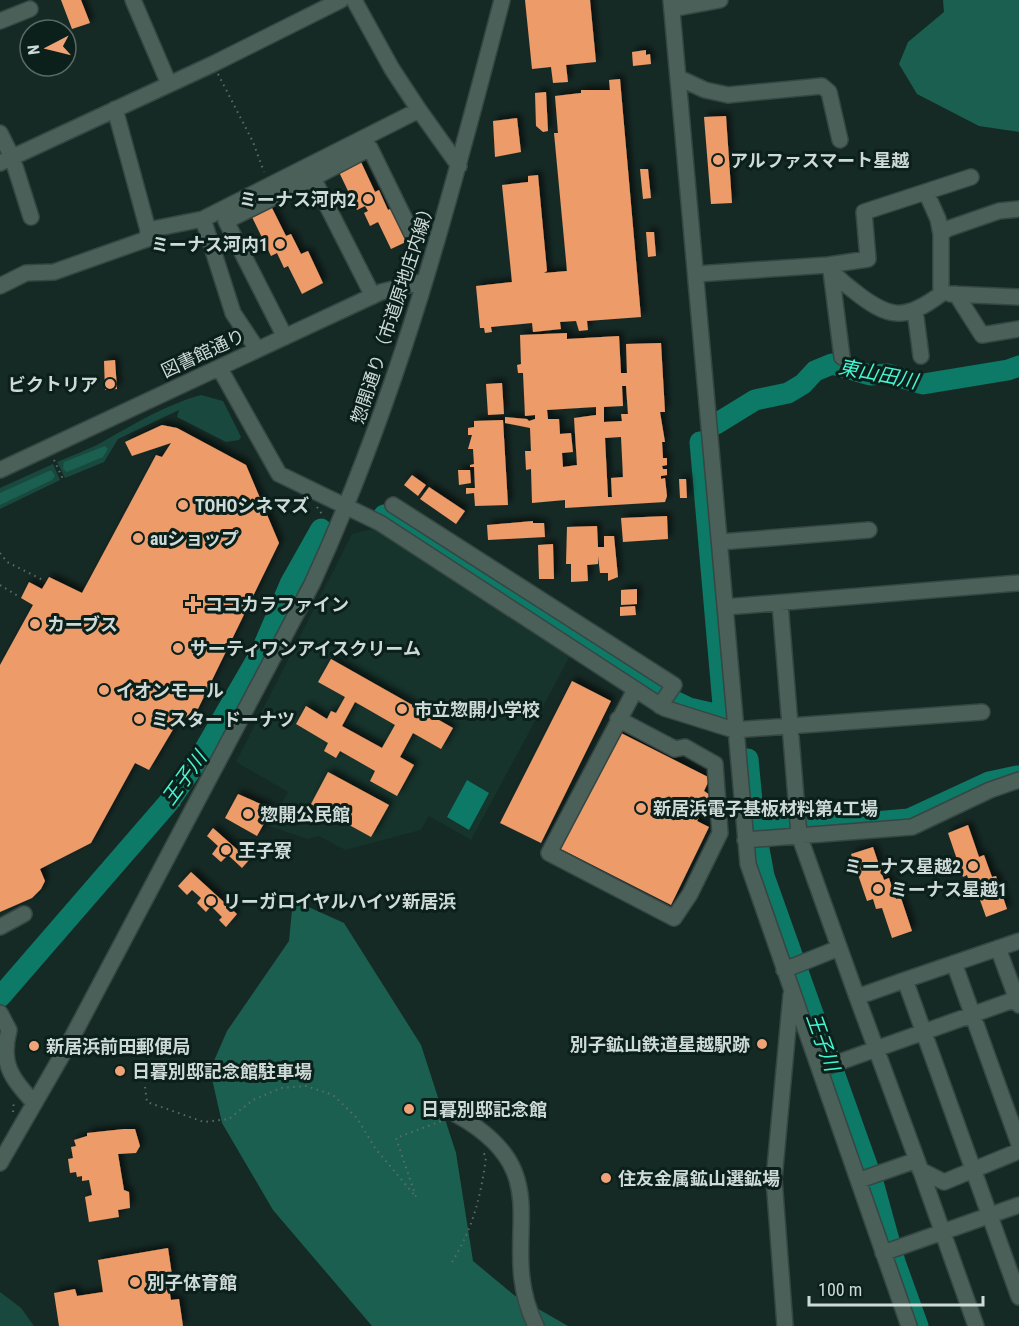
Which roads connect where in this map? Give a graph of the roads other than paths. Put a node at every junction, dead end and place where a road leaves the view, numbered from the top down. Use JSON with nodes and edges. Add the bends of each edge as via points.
{"nodes":[{"id":1,"x":133,"y":0,"type":"edge"},
{"id":2,"x":341,"y":0,"type":"edge"},
{"id":3,"x":354,"y":0,"type":"edge"},
{"id":4,"x":502,"y":0,"type":"edge"},
{"id":5,"x":720,"y":0,"type":"edge"},
{"id":6,"x":671,"y":4,"type":"edge"},
{"id":7,"x":30,"y":9,"type":"dead end"},
{"id":8,"x":0,"y":21,"type":"edge"},
{"id":9,"x":679,"y":78,"type":"junction"},
{"id":10,"x":169,"y":84,"type":"junction"},
{"id":11,"x":115,"y":109,"type":"junction"},
{"id":12,"x":419,"y":110,"type":"junction"},
{"id":13,"x":0,"y":133,"type":"edge"},
{"id":14,"x":840,"y":140,"type":"dead end"},
{"id":15,"x":6,"y":160,"type":"edge"},
{"id":16,"x":459,"y":166,"type":"junction"},
{"id":17,"x":971,"y":177,"type":"dead end"},
{"id":18,"x":313,"y":178,"type":"junction"},
{"id":19,"x":926,"y":192,"type":"junction"},
{"id":20,"x":1019,"y":209,"type":"edge"},
{"id":21,"x":31,"y":217,"type":"dead end"},
{"id":22,"x":203,"y":219,"type":"junction"},
{"id":23,"x":148,"y":230,"type":"junction"},
{"id":24,"x":941,"y":234,"type":"junction"},
{"id":25,"x":414,"y":238,"type":"dead end"},
{"id":26,"x":829,"y":268,"type":"junction"},
{"id":27,"x":696,"y":274,"type":"junction"},
{"id":28,"x":426,"y":281,"type":"junction"},
{"id":29,"x":0,"y":286,"type":"edge"},
{"id":30,"x":949,"y":294,"type":"junction"},
{"id":31,"x":373,"y":296,"type":"junction"},
{"id":32,"x":1019,"y":297,"type":"edge"},
{"id":33,"x":915,"y":310,"type":"junction"},
{"id":34,"x":1019,"y":329,"type":"edge"},
{"id":35,"x":285,"y":336,"type":"junction"},
{"id":36,"x":257,"y":349,"type":"junction"},
{"id":37,"x":921,"y":356,"type":"dead end"},
{"id":38,"x":842,"y":357,"type":"dead end"},
{"id":39,"x":220,"y":369,"type":"junction"},
{"id":40,"x":0,"y":470,"type":"edge"},
{"id":41,"x":393,"y":505,"type":"dead end"},
{"id":42,"x":345,"y":506,"type":"junction"},
{"id":43,"x":869,"y":530,"type":"dead end"},
{"id":44,"x":720,"y":542,"type":"junction"},
{"id":45,"x":1019,"y":583,"type":"edge"},
{"id":46,"x":780,"y":603,"type":"junction"},
{"id":47,"x":726,"y":607,"type":"junction"},
{"id":48,"x":635,"y":690,"type":"junction"},
{"id":49,"x":660,"y":705,"type":"junction"},
{"id":50,"x":982,"y":712,"type":"dead end"},
{"id":51,"x":618,"y":719,"type":"junction"},
{"id":52,"x":790,"y":726,"type":"junction"},
{"id":53,"x":734,"y":730,"type":"junction"},
{"id":54,"x":1019,"y":780,"type":"edge"},
{"id":55,"x":799,"y":830,"type":"junction"},
{"id":56,"x":753,"y":839,"type":"junction"},
{"id":57,"x":24,"y":914,"type":"dead end"},
{"id":58,"x":0,"y":927,"type":"edge"},
{"id":59,"x":1019,"y":941,"type":"edge"},
{"id":60,"x":839,"y":948,"type":"junction"},
{"id":61,"x":998,"y":948,"type":"junction"},
{"id":62,"x":954,"y":963,"type":"junction"},
{"id":63,"x":786,"y":969,"type":"junction"},
{"id":64,"x":905,"y":980,"type":"junction"},
{"id":65,"x":791,"y":989,"type":"junction"},
{"id":66,"x":857,"y":997,"type":"junction"},
{"id":67,"x":1018,"y":1001,"type":"edge"},
{"id":68,"x":0,"y":1013,"type":"edge"},
{"id":69,"x":973,"y":1015,"type":"junction"},
{"id":70,"x":923,"y":1032,"type":"junction"},
{"id":71,"x":1,"y":1044,"type":"edge"},
{"id":72,"x":812,"y":1049,"type":"junction"},
{"id":73,"x":875,"y":1049,"type":"junction"},
{"id":74,"x":785,"y":1053,"type":"junction"},
{"id":75,"x":820,"y":1069,"type":"junction"},
{"id":76,"x":34,"y":1103,"type":"junction"},
{"id":77,"x":457,"y":1115,"type":"road end"},
{"id":78,"x":1019,"y":1144,"type":"edge"},
{"id":79,"x":1019,"y":1151,"type":"edge"},
{"id":80,"x":0,"y":1163,"type":"edge"},
{"id":81,"x":919,"y":1165,"type":"junction"},
{"id":82,"x":973,"y":1170,"type":"junction"},
{"id":83,"x":860,"y":1179,"type":"junction"},
{"id":84,"x":1019,"y":1205,"type":"edge"},
{"id":85,"x":990,"y":1216,"type":"junction"},
{"id":86,"x":942,"y":1231,"type":"junction"},
{"id":87,"x":888,"y":1251,"type":"junction"},
{"id":88,"x":1019,"y":1297,"type":"edge"},
{"id":89,"x":536,"y":1326,"type":"edge"},
{"id":90,"x":785,"y":1326,"type":"edge"},
{"id":91,"x":909,"y":1326,"type":"edge"},
{"id":92,"x":976,"y":1326,"type":"edge"}],
"edges":[{"from":1,"to":10,"type":"street"},
{"from":2,"to":10,"type":"street"},
{"from":3,"to":12,"type":"street"},
{"from":4,"to":16,"type":"street","name":"惣開通り（市道原地庄内線）"},
{"from":5,"to":6,"type":"street"},
{"from":6,"to":9,"type":"street"},
{"from":7,"to":8,"type":"street"},
{"from":9,"to":14,"type":"street","via":[[728,95],[822,86],[829,92]]},
{"from":9,"to":27,"type":"street"},
{"from":10,"to":11,"type":"street"},
{"from":11,"to":15,"type":"street"},
{"from":11,"to":23,"type":"street"},
{"from":12,"to":16,"type":"street"},
{"from":12,"to":22,"type":"street"},
{"from":13,"to":15,"type":"street"},
{"from":15,"to":21,"type":"street"},
{"from":16,"to":28,"type":"street","name":"惣開通り（市道原地庄内線）"},
{"from":17,"to":19,"type":"street"},
{"from":18,"to":25,"type":"street","via":[[370,148]]},
{"from":18,"to":31,"type":"street"},
{"from":18,"to":35,"type":"street","via":[[226,221]]},
{"from":19,"to":24,"type":"street"},
{"from":19,"to":26,"type":"street","via":[[864,212],[867,259]]},
{"from":20,"to":24,"type":"street","via":[[999,211]]},
{"from":22,"to":23,"type":"street"},
{"from":22,"to":36,"type":"street","via":[[233,313]]},
{"from":23,"to":29,"type":"street","via":[[142,243],[54,272],[26,273]]},
{"from":24,"to":30,"type":"street"},
{"from":26,"to":27,"type":"street"},
{"from":26,"to":33,"type":"street","via":[[876,308],[888,313]]},
{"from":26,"to":38,"type":"street"},
{"from":27,"to":44,"type":"street"},
{"from":28,"to":31,"type":"street","name":"図書館通り"},
{"from":28,"to":42,"type":"street","name":"惣開通り（市道原地庄内線）","via":[[380,422]]},
{"from":30,"to":32,"type":"street"},
{"from":30,"to":33,"type":"street"},
{"from":30,"to":34,"type":"street","via":[[982,335]]},
{"from":31,"to":35,"type":"street","name":"図書館通り"},
{"from":33,"to":37,"type":"street"},
{"from":35,"to":36,"type":"street","name":"図書館通り"},
{"from":36,"to":39,"type":"street","name":"図書館通り"},
{"from":39,"to":40,"type":"street","name":"図書館通り"},
{"from":39,"to":42,"type":"street","via":[[279,474]]},
{"from":41,"to":49,"type":"street","via":[[674,685]]},
{"from":42,"to":48,"type":"street","via":[[380,523]]},
{"from":42,"to":76,"type":"street","name":"惣開通り（市道原地庄内線）","via":[[312,584]]},
{"from":43,"to":44,"type":"street"},
{"from":44,"to":47,"type":"street"},
{"from":45,"to":46,"type":"street"},
{"from":46,"to":47,"type":"street"},
{"from":46,"to":52,"type":"street"},
{"from":47,"to":53,"type":"street"},
{"from":48,"to":49,"type":"street"},
{"from":48,"to":51,"type":"street"},
{"from":49,"to":53,"type":"street"},
{"from":50,"to":52,"type":"street"},
{"from":51,"to":51,"type":"street","via":[[675,749],[685,747],[715,764],[720,833],[674,918],[549,853]]},
{"from":52,"to":53,"type":"street"},
{"from":52,"to":55,"type":"street"},
{"from":53,"to":56,"type":"street"},
{"from":54,"to":55,"type":"street","via":[[912,827]]},
{"from":55,"to":56,"type":"street"},
{"from":55,"to":60,"type":"street"},
{"from":56,"to":63,"type":"street","via":[[748,864]]},
{"from":57,"to":58,"type":"street"},
{"from":59,"to":61,"type":"street"},
{"from":60,"to":63,"type":"street"},
{"from":60,"to":66,"type":"street"},
{"from":61,"to":62,"type":"street"},
{"from":61,"to":67,"type":"street"},
{"from":62,"to":64,"type":"street"},
{"from":62,"to":69,"type":"street"},
{"from":63,"to":65,"type":"street"},
{"from":64,"to":66,"type":"street"},
{"from":64,"to":70,"type":"street"},
{"from":65,"to":72,"type":"street"},
{"from":65,"to":74,"type":"street"},
{"from":66,"to":73,"type":"street"},
{"from":67,"to":69,"type":"street"},
{"from":68,"to":71,"type":"street","via":[[9,1030]]},
{"from":69,"to":70,"type":"street"},
{"from":69,"to":78,"type":"street"},
{"from":70,"to":73,"type":"street"},
{"from":70,"to":82,"type":"street"},
{"from":71,"to":76,"type":"street","via":[[5,1066]]},
{"from":72,"to":74,"type":"street","via":[[793,1048]]},
{"from":72,"to":75,"type":"street"},
{"from":73,"to":75,"type":"street"},
{"from":73,"to":81,"type":"street"},
{"from":74,"to":90,"type":"street","via":[[774,1179]]},
{"from":75,"to":83,"type":"street"},
{"from":76,"to":80,"type":"street","name":"惣開通り（市道原地庄内線）"},
{"from":77,"to":89,"type":"street","via":[[491,1138],[520,1182],[521,1280]]},
{"from":79,"to":82,"type":"street"},
{"from":81,"to":82,"type":"street","via":[[944,1182]]},
{"from":81,"to":83,"type":"street"},
{"from":81,"to":86,"type":"street"},
{"from":82,"to":85,"type":"street"},
{"from":83,"to":87,"type":"street"},
{"from":84,"to":85,"type":"street"},
{"from":85,"to":86,"type":"street"},
{"from":85,"to":88,"type":"street"},
{"from":86,"to":87,"type":"street"},
{"from":86,"to":92,"type":"street"},
{"from":87,"to":91,"type":"street"}]}
